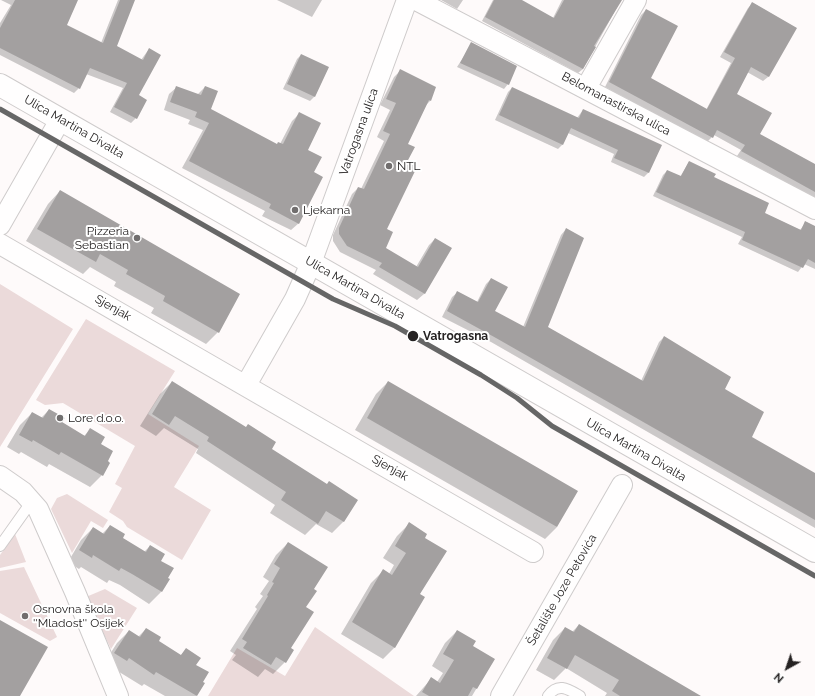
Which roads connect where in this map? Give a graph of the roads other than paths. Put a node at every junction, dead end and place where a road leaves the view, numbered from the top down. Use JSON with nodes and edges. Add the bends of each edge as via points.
{"nodes":[{"id":1,"x":407,"y":0,"type":"edge"},
{"id":2,"x":416,"y":0,"type":"edge"},
{"id":3,"x":636,"y":0,"type":"edge"},
{"id":4,"x":0,"y":85,"type":"edge"},
{"id":5,"x":586,"y":88,"type":"junction"},
{"id":6,"x":60,"y":120,"type":"junction"},
{"id":7,"x":815,"y":209,"type":"edge"},
{"id":8,"x":0,"y":225,"type":"edge"},
{"id":9,"x":0,"y":244,"type":"edge"},
{"id":10,"x":311,"y":263,"type":"junction"},
{"id":11,"x":246,"y":385,"type":"junction"},
{"id":12,"x":0,"y":476,"type":"edge"},
{"id":13,"x":622,"y":485,"type":"dead end"},
{"id":14,"x":32,"y":501,"type":"junction"},
{"id":15,"x":0,"y":546,"type":"edge"},
{"id":16,"x":815,"y":551,"type":"edge"},
{"id":17,"x":533,"y":552,"type":"dead end"},
{"id":18,"x":118,"y":696,"type":"edge"},
{"id":19,"x":501,"y":696,"type":"edge"},
{"id":20,"x":548,"y":696,"type":"edge"},
{"id":21,"x":580,"y":696,"type":"edge"}],
"edges":[{"from":1,"to":10,"type":"street","name":"Vatrogasna ulica"},
{"from":2,"to":5,"type":"street","name":"Belomanastirska ulica"},
{"from":3,"to":5,"type":"street"},
{"from":4,"to":6,"type":"street","name":"Ulica Martina Divalta"},
{"from":5,"to":7,"type":"street","name":"Belomanastirska ulica"},
{"from":6,"to":8,"type":"street"},
{"from":6,"to":10,"type":"street","name":"Ulica Martina Divalta"},
{"from":9,"to":11,"type":"street","name":"Sjenjak"},
{"from":10,"to":11,"type":"street","via":[[295,299]]},
{"from":10,"to":16,"type":"street","name":"Ulica Martina Divalta"},
{"from":11,"to":17,"type":"street","name":"Sjenjak"},
{"from":12,"to":14,"type":"street"},
{"from":13,"to":19,"type":"street","name":"Šetalište Joze Petovića"},
{"from":14,"to":15,"type":"lane"},
{"from":14,"to":18,"type":"street","via":[[43,518]]},
{"from":20,"to":21,"type":"lane","via":[[562,687]]}]}
